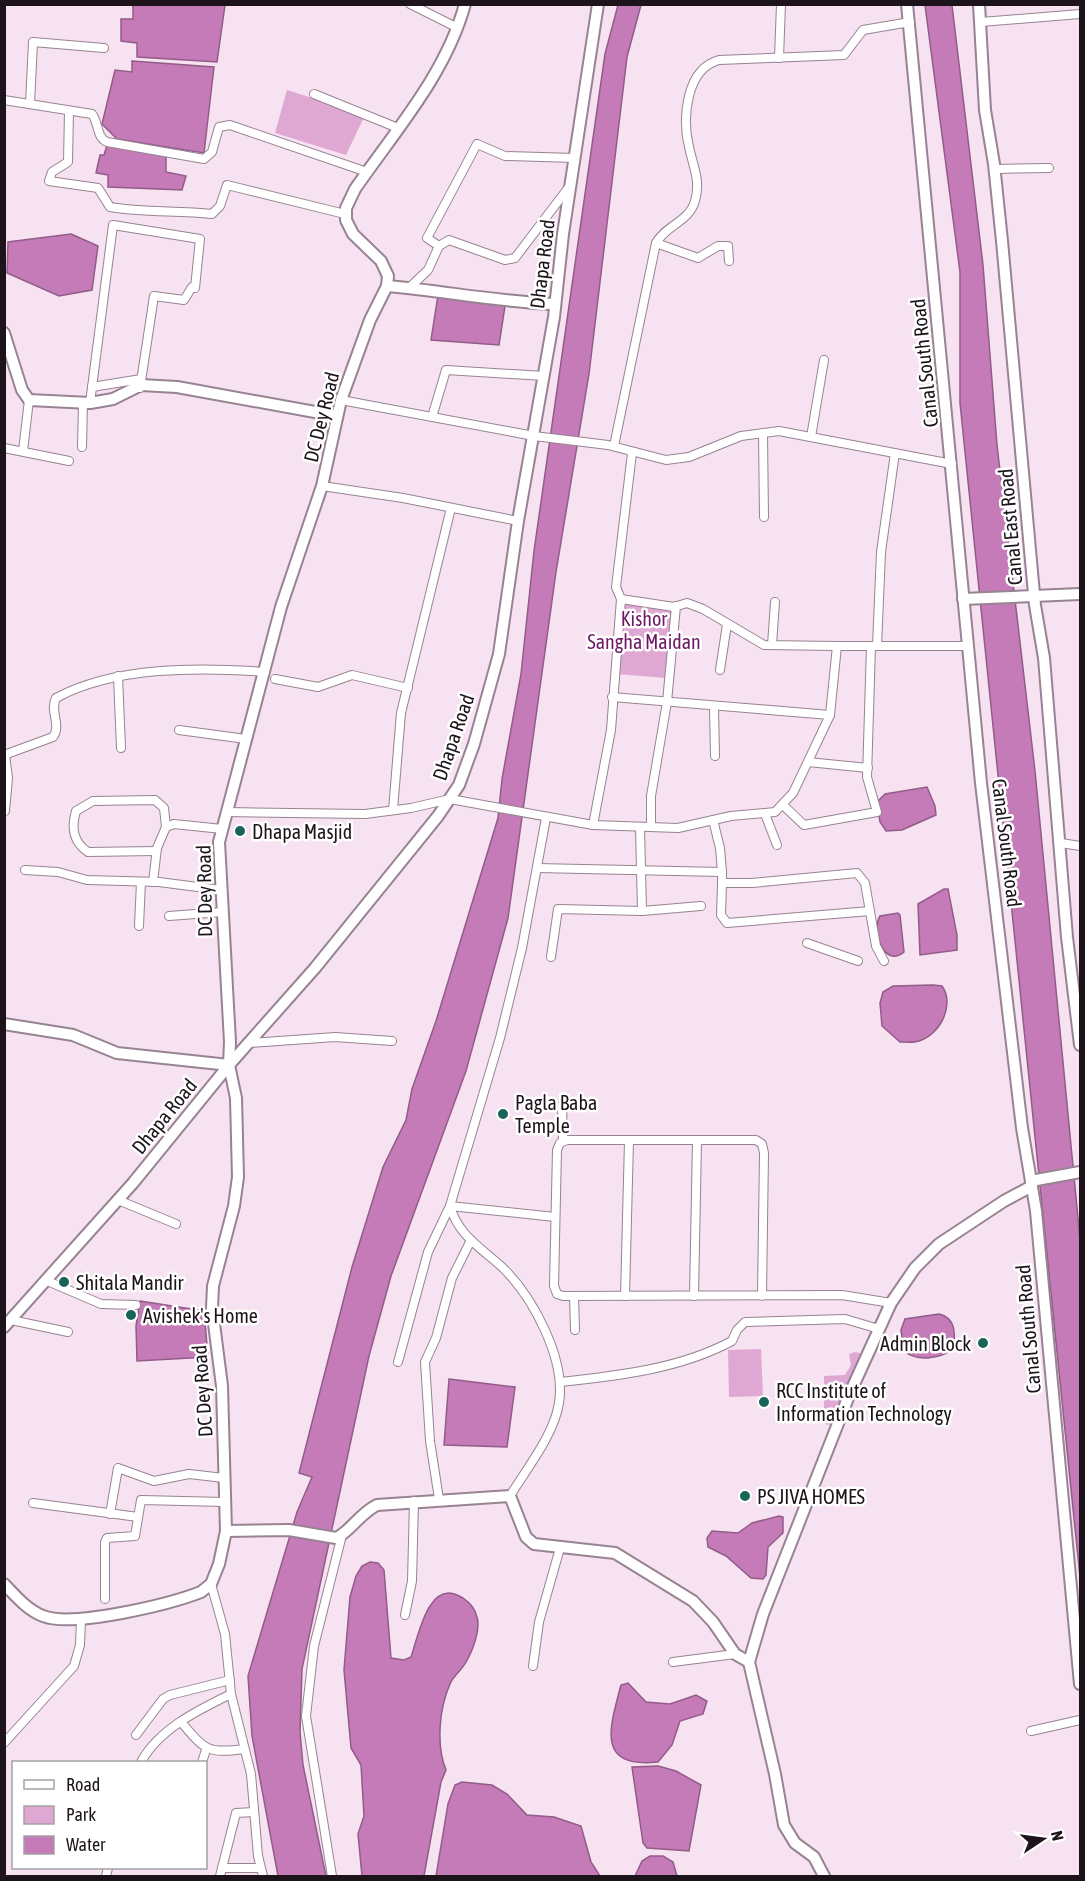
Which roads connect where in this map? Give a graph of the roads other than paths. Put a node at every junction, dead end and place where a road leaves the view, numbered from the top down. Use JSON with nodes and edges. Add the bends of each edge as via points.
{"nodes":[{"id":1,"x":410,"y":4,"type":"edge"},
{"id":2,"x":465,"y":4,"type":"edge"},
{"id":3,"x":598,"y":4,"type":"edge"},
{"id":4,"x":781,"y":4,"type":"edge"},
{"id":5,"x":907,"y":4,"type":"edge"},
{"id":6,"x":979,"y":4,"type":"edge"},
{"id":7,"x":1080,"y":14,"type":"edge"},
{"id":8,"x":910,"y":22,"type":"junction"},
{"id":9,"x":981,"y":22,"type":"junction"},
{"id":10,"x":458,"y":28,"type":"junction"},
{"id":11,"x":104,"y":48,"type":"dead end"},
{"id":12,"x":778,"y":58,"type":"junction"},
{"id":13,"x":314,"y":94,"type":"dead end"},
{"id":14,"x":4,"y":100,"type":"edge"},
{"id":15,"x":30,"y":104,"type":"junction"},
{"id":16,"x":69,"y":111,"type":"junction"},
{"id":17,"x":398,"y":128,"type":"junction"},
{"id":18,"x":575,"y":158,"type":"junction"},
{"id":19,"x":1049,"y":168,"type":"dead end"},
{"id":20,"x":995,"y":170,"type":"junction"},
{"id":21,"x":367,"y":172,"type":"junction"},
{"id":22,"x":570,"y":184,"type":"junction"},
{"id":23,"x":345,"y":214,"type":"junction"},
{"id":24,"x":656,"y":243,"type":"junction"},
{"id":25,"x":439,"y":246,"type":"junction"},
{"id":26,"x":729,"y":261,"type":"dead end"},
{"id":27,"x":387,"y":286,"type":"junction"},
{"id":28,"x":409,"y":288,"type":"junction"},
{"id":29,"x":555,"y":304,"type":"junction"},
{"id":30,"x":4,"y":333,"type":"edge"},
{"id":31,"x":824,"y":360,"type":"dead end"},
{"id":32,"x":544,"y":375,"type":"junction"},
{"id":33,"x":140,"y":383,"type":"junction"},
{"id":34,"x":92,"y":387,"type":"junction"},
{"id":35,"x":29,"y":399,"type":"junction"},
{"id":36,"x":341,"y":400,"type":"junction"},
{"id":37,"x":87,"y":403,"type":"junction"},
{"id":38,"x":337,"y":416,"type":"junction"},
{"id":39,"x":432,"y":417,"type":"junction"},
{"id":40,"x":763,"y":433,"type":"junction"},
{"id":41,"x":534,"y":436,"type":"junction"},
{"id":42,"x":811,"y":436,"type":"junction"},
{"id":43,"x":611,"y":446,"type":"junction"},
{"id":44,"x":82,"y":447,"type":"dead end"},
{"id":45,"x":4,"y":448,"type":"edge"},
{"id":46,"x":23,"y":451,"type":"junction"},
{"id":47,"x":632,"y":453,"type":"junction"},
{"id":48,"x":895,"y":453,"type":"junction"},
{"id":49,"x":69,"y":461,"type":"dead end"},
{"id":50,"x":952,"y":464,"type":"junction"},
{"id":51,"x":322,"y":486,"type":"junction"},
{"id":52,"x":451,"y":508,"type":"junction"},
{"id":53,"x":764,"y":517,"type":"dead end"},
{"id":54,"x":518,"y":521,"type":"junction"},
{"id":55,"x":1080,"y":594,"type":"edge"},
{"id":56,"x":1034,"y":597,"type":"junction"},
{"id":57,"x":621,"y":599,"type":"junction"},
{"id":58,"x":963,"y":599,"type":"junction"},
{"id":59,"x":775,"y":602,"type":"dead end"},
{"id":60,"x":676,"y":606,"type":"junction"},
{"id":61,"x":727,"y":624,"type":"junction"},
{"id":62,"x":772,"y":645,"type":"junction"},
{"id":63,"x":837,"y":646,"type":"junction"},
{"id":64,"x":874,"y":646,"type":"junction"},
{"id":65,"x":968,"y":646,"type":"junction"},
{"id":66,"x":720,"y":670,"type":"dead end"},
{"id":67,"x":265,"y":672,"type":"junction"},
{"id":68,"x":118,"y":676,"type":"junction"},
{"id":69,"x":275,"y":679,"type":"dead end"},
{"id":70,"x":408,"y":688,"type":"junction"},
{"id":71,"x":612,"y":697,"type":"junction"},
{"id":72,"x":667,"y":702,"type":"junction"},
{"id":73,"x":714,"y":707,"type":"junction"},
{"id":74,"x":830,"y":715,"type":"junction"},
{"id":75,"x":179,"y":730,"type":"dead end"},
{"id":76,"x":246,"y":739,"type":"junction"},
{"id":77,"x":121,"y":748,"type":"dead end"},
{"id":78,"x":5,"y":755,"type":"edge"},
{"id":79,"x":715,"y":756,"type":"dead end"},
{"id":80,"x":808,"y":762,"type":"junction"},
{"id":81,"x":868,"y":768,"type":"junction"},
{"id":82,"x":450,"y":799,"type":"junction"},
{"id":83,"x":783,"y":806,"type":"junction"},
{"id":84,"x":393,"y":810,"type":"junction"},
{"id":85,"x":5,"y":811,"type":"edge"},
{"id":86,"x":226,"y":812,"type":"junction"},
{"id":87,"x":765,"y":814,"type":"junction"},
{"id":88,"x":546,"y":818,"type":"junction"},
{"id":89,"x":713,"y":820,"type":"junction"},
{"id":90,"x":593,"y":825,"type":"junction"},
{"id":91,"x":166,"y":827,"type":"junction"},
{"id":92,"x":640,"y":827,"type":"junction"},
{"id":93,"x":651,"y":827,"type":"junction"},
{"id":94,"x":222,"y":829,"type":"junction"},
{"id":95,"x":1061,"y":843,"type":"junction"},
{"id":96,"x":777,"y":844,"type":"dead end"},
{"id":97,"x":1080,"y":846,"type":"edge"},
{"id":98,"x":156,"y":851,"type":"junction"},
{"id":99,"x":537,"y":868,"type":"junction"},
{"id":100,"x":25,"y":870,"type":"dead end"},
{"id":101,"x":643,"y":870,"type":"junction"},
{"id":102,"x":722,"y":872,"type":"junction"},
{"id":103,"x":141,"y":882,"type":"junction"},
{"id":104,"x":153,"y":882,"type":"junction"},
{"id":105,"x":722,"y":883,"type":"junction"},
{"id":106,"x":221,"y":890,"type":"junction"},
{"id":107,"x":701,"y":906,"type":"dead end"},
{"id":108,"x":642,"y":910,"type":"junction"},
{"id":109,"x":222,"y":912,"type":"junction"},
{"id":110,"x":870,"y":912,"type":"junction"},
{"id":111,"x":169,"y":916,"type":"dead end"},
{"id":112,"x":140,"y":926,"type":"dead end"},
{"id":113,"x":807,"y":943,"type":"dead end"},
{"id":114,"x":551,"y":957,"type":"dead end"},
{"id":115,"x":858,"y":961,"type":"dead end"},
{"id":116,"x":884,"y":961,"type":"dead end"},
{"id":117,"x":4,"y":1024,"type":"edge"},
{"id":118,"x":392,"y":1041,"type":"dead end"},
{"id":119,"x":249,"y":1043,"type":"junction"},
{"id":120,"x":1080,"y":1045,"type":"edge"},
{"id":121,"x":229,"y":1065,"type":"junction"},
{"id":122,"x":562,"y":1105,"type":"dead end"},
{"id":123,"x":629,"y":1140,"type":"junction"},
{"id":124,"x":563,"y":1141,"type":"junction"},
{"id":125,"x":697,"y":1141,"type":"junction"},
{"id":126,"x":1080,"y":1172,"type":"edge"},
{"id":127,"x":1034,"y":1182,"type":"junction"},
{"id":128,"x":118,"y":1200,"type":"junction"},
{"id":129,"x":450,"y":1206,"type":"junction"},
{"id":130,"x":555,"y":1217,"type":"junction"},
{"id":131,"x":176,"y":1224,"type":"dead end"},
{"id":132,"x":471,"y":1240,"type":"junction"},
{"id":133,"x":45,"y":1280,"type":"junction"},
{"id":134,"x":573,"y":1296,"type":"junction"},
{"id":135,"x":625,"y":1296,"type":"junction"},
{"id":136,"x":693,"y":1296,"type":"junction"},
{"id":137,"x":762,"y":1296,"type":"junction"},
{"id":138,"x":891,"y":1303,"type":"junction"},
{"id":139,"x":136,"y":1305,"type":"dead end"},
{"id":140,"x":8,"y":1323,"type":"edge"},
{"id":141,"x":879,"y":1329,"type":"junction"},
{"id":142,"x":575,"y":1330,"type":"dead end"},
{"id":143,"x":68,"y":1332,"type":"dead end"},
{"id":144,"x":398,"y":1362,"type":"dead end"},
{"id":145,"x":560,"y":1382,"type":"junction"},
{"id":146,"x":224,"y":1478,"type":"junction"},
{"id":147,"x":510,"y":1496,"type":"junction"},
{"id":148,"x":439,"y":1499,"type":"junction"},
{"id":149,"x":414,"y":1501,"type":"junction"},
{"id":150,"x":225,"y":1502,"type":"junction"},
{"id":151,"x":33,"y":1503,"type":"dead end"},
{"id":152,"x":110,"y":1514,"type":"junction"},
{"id":153,"x":138,"y":1517,"type":"junction"},
{"id":154,"x":226,"y":1531,"type":"junction"},
{"id":155,"x":339,"y":1537,"type":"junction"},
{"id":156,"x":560,"y":1548,"type":"junction"},
{"id":157,"x":4,"y":1584,"type":"edge"},
{"id":158,"x":211,"y":1584,"type":"junction"},
{"id":159,"x":105,"y":1599,"type":"dead end"},
{"id":160,"x":405,"y":1615,"type":"dead end"},
{"id":161,"x":81,"y":1620,"type":"junction"},
{"id":162,"x":735,"y":1654,"type":"junction"},
{"id":163,"x":673,"y":1662,"type":"dead end"},
{"id":164,"x":749,"y":1662,"type":"junction"},
{"id":165,"x":533,"y":1666,"type":"dead end"},
{"id":166,"x":230,"y":1680,"type":"junction"},
{"id":167,"x":1080,"y":1684,"type":"edge"},
{"id":168,"x":231,"y":1694,"type":"junction"},
{"id":169,"x":1080,"y":1720,"type":"edge"},
{"id":170,"x":181,"y":1722,"type":"junction"},
{"id":171,"x":1031,"y":1731,"type":"dead end"},
{"id":172,"x":136,"y":1735,"type":"dead end"},
{"id":173,"x":4,"y":1743,"type":"edge"},
{"id":174,"x":207,"y":1749,"type":"junction"},
{"id":175,"x":244,"y":1749,"type":"junction"},
{"id":176,"x":142,"y":1761,"type":"edge"},
{"id":177,"x":202,"y":1761,"type":"edge"},
{"id":178,"x":254,"y":1812,"type":"junction"},
{"id":179,"x":222,"y":1868,"type":"junction"},
{"id":180,"x":262,"y":1872,"type":"edge"},
{"id":181,"x":220,"y":1876,"type":"edge"},
{"id":182,"x":332,"y":1876,"type":"edge"},
{"id":183,"x":824,"y":1876,"type":"edge"}],
"edges":[{"from":1,"to":10,"type":"street"},
{"from":2,"to":10,"type":"street"},
{"from":3,"to":18,"type":"street","name":"Dhapa Road"},
{"from":4,"to":12,"type":"street"},
{"from":5,"to":8,"type":"street","name":"Canal South Road"},
{"from":6,"to":9,"type":"street","name":"Canal East Road"},
{"from":7,"to":9,"type":"street"},
{"from":8,"to":12,"type":"street","via":[[863,30],[843,55]]},
{"from":8,"to":50,"type":"street","name":"Canal South Road"},
{"from":9,"to":20,"type":"street","name":"Canal East Road","via":[[985,110]]},
{"from":10,"to":17,"type":"street","via":[[437,70]]},
{"from":11,"to":15,"type":"street","via":[[33,42]]},
{"from":12,"to":24,"type":"street","via":[[719,60],[707,63],[697,74],[686,119],[696,171],[694,203],[688,216],[666,229]]},
{"from":13,"to":17,"type":"street"},
{"from":14,"to":15,"type":"street"},
{"from":15,"to":16,"type":"street"},
{"from":16,"to":21,"type":"street","via":[[92,114],[101,138],[107,142],[204,159],[212,152],[219,127],[230,125]]},
{"from":16,"to":23,"type":"street","via":[[68,162],[52,172],[49,181],[98,188],[110,207],[212,214],[220,206],[227,185]]},
{"from":17,"to":21,"type":"street"},
{"from":18,"to":22,"type":"street","name":"Dhapa Road"},
{"from":18,"to":25,"type":"street","via":[[505,156],[477,144],[427,238]]},
{"from":19,"to":20,"type":"street"},
{"from":20,"to":56,"type":"street","name":"Canal East Road"},
{"from":21,"to":23,"type":"street"},
{"from":22,"to":25,"type":"street","via":[[515,258],[506,260],[449,240]]},
{"from":22,"to":29,"type":"street","name":"Dhapa Road"},
{"from":23,"to":27,"type":"street","via":[[353,234],[381,261],[388,276]]},
{"from":24,"to":26,"type":"street","via":[[699,258],[718,246],[729,246]]},
{"from":24,"to":43,"type":"street"},
{"from":25,"to":28,"type":"street","via":[[428,270]]},
{"from":27,"to":28,"type":"street"},
{"from":27,"to":36,"type":"street","name":"DC Dey Road","via":[[370,320]]},
{"from":28,"to":29,"type":"street","via":[[508,302]]},
{"from":29,"to":32,"type":"street","name":"Dhapa Road"},
{"from":30,"to":35,"type":"street","via":[[22,390]]},
{"from":31,"to":42,"type":"street"},
{"from":32,"to":39,"type":"street","via":[[446,370]]},
{"from":32,"to":41,"type":"street","name":"Dhapa Road"},
{"from":33,"to":34,"type":"street"},
{"from":33,"to":34,"type":"street","via":[[154,296],[184,300],[195,288],[200,239],[113,225]]},
{"from":33,"to":37,"type":"street","via":[[113,399]]},
{"from":33,"to":38,"type":"street"},
{"from":34,"to":37,"type":"street"},
{"from":35,"to":37,"type":"street"},
{"from":35,"to":46,"type":"street"},
{"from":36,"to":38,"type":"street","name":"DC Dey Road"},
{"from":36,"to":39,"type":"street"},
{"from":37,"to":44,"type":"street"},
{"from":38,"to":51,"type":"street","name":"DC Dey Road"},
{"from":39,"to":41,"type":"street"},
{"from":40,"to":42,"type":"street"},
{"from":40,"to":47,"type":"street","via":[[741,436],[681,459]]},
{"from":40,"to":53,"type":"street"},
{"from":41,"to":43,"type":"street"},
{"from":41,"to":54,"type":"street","name":"Dhapa Road"},
{"from":42,"to":48,"type":"street"},
{"from":43,"to":47,"type":"street"},
{"from":45,"to":46,"type":"street"},
{"from":46,"to":49,"type":"street"},
{"from":47,"to":57,"type":"street","via":[[616,587]]},
{"from":48,"to":50,"type":"street"},
{"from":48,"to":64,"type":"street","via":[[881,552]]},
{"from":50,"to":58,"type":"street","name":"Canal South Road"},
{"from":51,"to":52,"type":"street"},
{"from":51,"to":67,"type":"street","name":"DC Dey Road","via":[[281,607]]},
{"from":52,"to":54,"type":"street"},
{"from":52,"to":70,"type":"street"},
{"from":54,"to":82,"type":"street","name":"Dhapa Road","via":[[499,654],[474,744]]},
{"from":55,"to":56,"type":"street"},
{"from":56,"to":58,"type":"street"},
{"from":56,"to":95,"type":"street","name":"Canal East Road","via":[[1044,658]]},
{"from":57,"to":60,"type":"street"},
{"from":57,"to":71,"type":"street"},
{"from":58,"to":65,"type":"street","name":"Canal South Road"},
{"from":59,"to":62,"type":"street"},
{"from":60,"to":61,"type":"street","via":[[693,605]]},
{"from":60,"to":72,"type":"street"},
{"from":61,"to":62,"type":"street","via":[[764,645]]},
{"from":61,"to":66,"type":"street"},
{"from":62,"to":63,"type":"street"},
{"from":63,"to":64,"type":"street"},
{"from":63,"to":74,"type":"street"},
{"from":64,"to":65,"type":"street"},
{"from":64,"to":81,"type":"street"},
{"from":65,"to":127,"type":"street","name":"Canal South Road","via":[[1022,1128]]},
{"from":67,"to":68,"type":"street","via":[[204,668]]},
{"from":67,"to":76,"type":"street","name":"DC Dey Road"},
{"from":68,"to":77,"type":"street"},
{"from":68,"to":78,"type":"street","via":[[56,698],[56,734]]},
{"from":69,"to":70,"type":"street","via":[[318,687],[352,675]]},
{"from":70,"to":84,"type":"street","via":[[401,713]]},
{"from":71,"to":72,"type":"street"},
{"from":71,"to":90,"type":"street","via":[[611,730]]},
{"from":72,"to":73,"type":"street"},
{"from":72,"to":93,"type":"street","via":[[651,796]]},
{"from":73,"to":74,"type":"street"},
{"from":73,"to":79,"type":"street"},
{"from":74,"to":80,"type":"street"},
{"from":75,"to":76,"type":"street"},
{"from":76,"to":86,"type":"street","name":"DC Dey Road"},
{"from":78,"to":85,"type":"street"},
{"from":80,"to":81,"type":"street"},
{"from":80,"to":83,"type":"street"},
{"from":81,"to":83,"type":"street","via":[[877,812],[804,825]]},
{"from":82,"to":84,"type":"street"},
{"from":82,"to":88,"type":"street"},
{"from":82,"to":119,"type":"street","name":"Dhapa Road","via":[[315,968]]},
{"from":83,"to":87,"type":"street"},
{"from":84,"to":86,"type":"street","via":[[365,814]]},
{"from":86,"to":94,"type":"street","name":"DC Dey Road"},
{"from":87,"to":89,"type":"street"},
{"from":87,"to":96,"type":"street"},
{"from":88,"to":90,"type":"street"},
{"from":88,"to":99,"type":"street"},
{"from":89,"to":93,"type":"street","via":[[678,828]]},
{"from":89,"to":102,"type":"street"},
{"from":90,"to":92,"type":"street"},
{"from":91,"to":94,"type":"street","via":[[174,824]]},
{"from":91,"to":98,"type":"street"},
{"from":91,"to":98,"type":"street","via":[[164,808],[155,800],[93,801],[76,811],[74,837],[88,852]]},
{"from":92,"to":93,"type":"street"},
{"from":92,"to":101,"type":"street"},
{"from":94,"to":106,"type":"street","name":"DC Dey Road"},
{"from":95,"to":97,"type":"street"},
{"from":95,"to":120,"type":"street","name":"Canal East Road"},
{"from":98,"to":104,"type":"street"},
{"from":99,"to":101,"type":"street"},
{"from":99,"to":129,"type":"street","via":[[522,948],[489,1080]]},
{"from":100,"to":103,"type":"street","via":[[58,872],[87,880]]},
{"from":101,"to":102,"type":"street"},
{"from":101,"to":108,"type":"street"},
{"from":102,"to":105,"type":"street"},
{"from":103,"to":104,"type":"street"},
{"from":103,"to":112,"type":"street"},
{"from":104,"to":106,"type":"street"},
{"from":105,"to":110,"type":"street","via":[[857,873],[865,883]]},
{"from":105,"to":110,"type":"street","via":[[721,915],[728,923]]},
{"from":106,"to":109,"type":"street","name":"DC Dey Road"},
{"from":107,"to":108,"type":"street"},
{"from":108,"to":114,"type":"street","via":[[558,909]]},
{"from":109,"to":111,"type":"street"},
{"from":109,"to":121,"type":"street","name":"DC Dey Road"},
{"from":110,"to":116,"type":"street","via":[[876,946]]},
{"from":113,"to":115,"type":"street"},
{"from":117,"to":121,"type":"street","via":[[73,1035],[117,1053]]},
{"from":118,"to":119,"type":"street","via":[[335,1037]]},
{"from":119,"to":121,"type":"street","name":"Dhapa Road"},
{"from":121,"to":128,"type":"street","name":"Dhapa Road"},
{"from":121,"to":146,"type":"street","name":"DC Dey Road","via":[[236,1098],[238,1177],[213,1286],[212,1308],[220,1363]]},
{"from":122,"to":124,"type":"street"},
{"from":123,"to":124,"type":"street"},
{"from":123,"to":125,"type":"street"},
{"from":123,"to":135,"type":"street"},
{"from":124,"to":130,"type":"street","via":[[557,1150]]},
{"from":125,"to":136,"type":"street"},
{"from":125,"to":137,"type":"street","via":[[756,1140],[762,1144]]},
{"from":126,"to":127,"type":"street"},
{"from":127,"to":138,"type":"street","via":[[939,1244],[915,1268]]},
{"from":127,"to":167,"type":"street","name":"Canal South Road"},
{"from":128,"to":131,"type":"street"},
{"from":128,"to":133,"type":"street","name":"Dhapa Road"},
{"from":129,"to":130,"type":"street"},
{"from":129,"to":132,"type":"street","via":[[460,1231]]},
{"from":129,"to":144,"type":"street","via":[[428,1252]]},
{"from":130,"to":134,"type":"street","via":[[554,1286],[557,1294]]},
{"from":132,"to":145,"type":"street","via":[[525,1294],[549,1338]]},
{"from":132,"to":148,"type":"street","via":[[452,1278],[436,1338],[424,1362]]},
{"from":133,"to":139,"type":"street","via":[[101,1304]]},
{"from":133,"to":140,"type":"street","name":"Dhapa Road"},
{"from":134,"to":135,"type":"street"},
{"from":134,"to":142,"type":"street"},
{"from":135,"to":136,"type":"street"},
{"from":136,"to":137,"type":"street"},
{"from":137,"to":138,"type":"street","via":[[842,1295]]},
{"from":138,"to":141,"type":"street"},
{"from":140,"to":143,"type":"street"},
{"from":141,"to":145,"type":"street","via":[[845,1319],[745,1322],[732,1341],[668,1365]]},
{"from":141,"to":164,"type":"street","via":[[782,1563]]},
{"from":145,"to":147,"type":"street","via":[[553,1423]]},
{"from":146,"to":150,"type":"street","name":"DC Dey Road"},
{"from":146,"to":152,"type":"street","via":[[189,1474],[154,1481],[118,1468]]},
{"from":147,"to":148,"type":"street"},
{"from":147,"to":156,"type":"street","via":[[526,1537],[534,1544]]},
{"from":148,"to":149,"type":"street"},
{"from":149,"to":155,"type":"street","via":[[377,1505],[363,1511]]},
{"from":149,"to":160,"type":"street","via":[[412,1581]]},
{"from":150,"to":153,"type":"street","via":[[141,1500]]},
{"from":150,"to":154,"type":"street","name":"DC Dey Road"},
{"from":151,"to":152,"type":"street"},
{"from":152,"to":153,"type":"street"},
{"from":153,"to":159,"type":"street","via":[[135,1536],[112,1537],[105,1542]]},
{"from":154,"to":155,"type":"street","via":[[289,1530]]},
{"from":154,"to":158,"type":"street","name":"DC Dey Road"},
{"from":155,"to":182,"type":"street","via":[[314,1646],[306,1716]]},
{"from":156,"to":162,"type":"street","via":[[615,1553],[693,1601]]},
{"from":156,"to":165,"type":"street","via":[[539,1622]]},
{"from":157,"to":161,"type":"street","via":[[27,1607],[44,1617]]},
{"from":158,"to":161,"type":"street","via":[[188,1597]]},
{"from":158,"to":166,"type":"street","via":[[225,1634]]},
{"from":161,"to":173,"type":"street","via":[[74,1666]]},
{"from":162,"to":163,"type":"street"},
{"from":162,"to":164,"type":"street"},
{"from":164,"to":183,"type":"street","via":[[784,1825],[795,1843],[814,1857]]},
{"from":166,"to":168,"type":"street"},
{"from":166,"to":172,"type":"street","via":[[163,1699]]},
{"from":168,"to":170,"type":"street"},
{"from":168,"to":175,"type":"street"},
{"from":169,"to":171,"type":"street"},
{"from":170,"to":174,"type":"street"},
{"from":170,"to":176,"type":"street","via":[[155,1743]]},
{"from":174,"to":175,"type":"street"},
{"from":174,"to":177,"type":"street"},
{"from":175,"to":178,"type":"street"},
{"from":178,"to":179,"type":"street","via":[[236,1813]]},
{"from":178,"to":180,"type":"street"},
{"from":179,"to":180,"type":"street"},
{"from":179,"to":181,"type":"street"}]}
